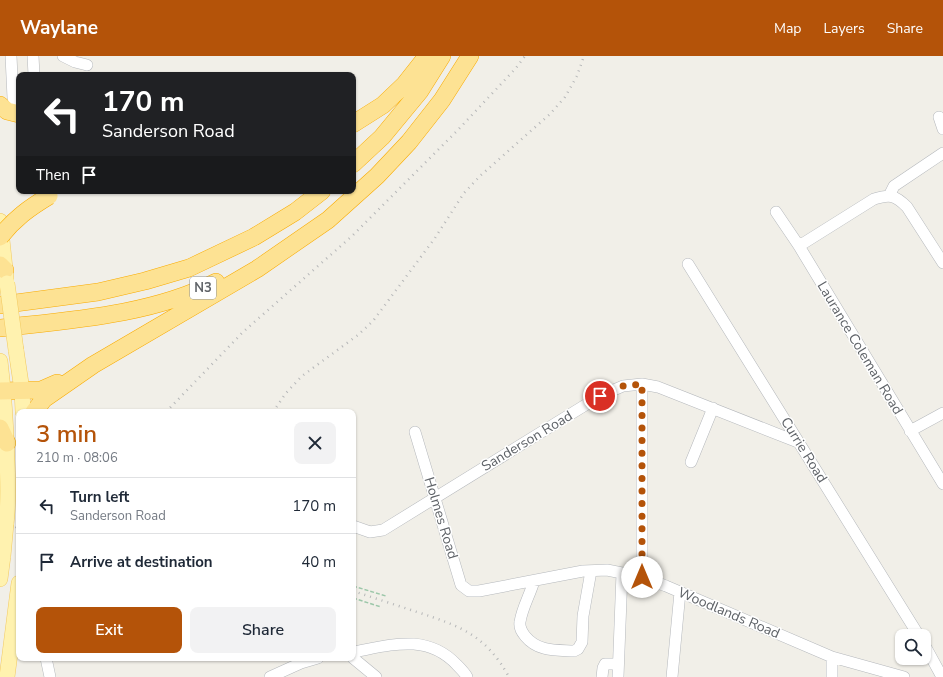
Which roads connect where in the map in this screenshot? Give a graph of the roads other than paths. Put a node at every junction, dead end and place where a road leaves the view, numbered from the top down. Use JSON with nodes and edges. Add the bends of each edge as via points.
{"nodes":[{"id":1,"x":11,"y":56,"type":"edge"},
{"id":2,"x":33,"y":56,"type":"edge"},
{"id":3,"x":63,"y":56,"type":"edge"},
{"id":4,"x":426,"y":56,"type":"edge"},
{"id":5,"x":442,"y":56,"type":"edge"},
{"id":6,"x":470,"y":56,"type":"edge"},
{"id":7,"x":87,"y":65,"type":"dead end"},
{"id":8,"x":34,"y":72,"type":"edge"},
{"id":9,"x":16,"y":101,"type":"edge"},
{"id":10,"x":0,"y":105,"type":"edge"},
{"id":11,"x":16,"y":113,"type":"edge"},
{"id":12,"x":356,"y":114,"type":"edge"},
{"id":13,"x":939,"y":117,"type":"dead end"},
{"id":14,"x":356,"y":122,"type":"edge"},
{"id":15,"x":943,"y":129,"type":"edge"},
{"id":16,"x":943,"y":153,"type":"edge"},
{"id":17,"x":356,"y":161,"type":"edge"},
{"id":18,"x":377,"y":176,"type":"junction"},
{"id":19,"x":356,"y":193,"type":"edge"},
{"id":20,"x":54,"y":194,"type":"edge"},
{"id":21,"x":318,"y":194,"type":"edge"},
{"id":22,"x":355,"y":194,"type":"edge"},
{"id":23,"x":889,"y":196,"type":"junction"},
{"id":24,"x":776,"y":212,"type":"dead end"},
{"id":25,"x":1,"y":230,"type":"edge"},
{"id":26,"x":799,"y":246,"type":"junction"},
{"id":27,"x":943,"y":263,"type":"edge"},
{"id":28,"x":688,"y":264,"type":"dead end"},
{"id":29,"x":4,"y":272,"type":"edge"},
{"id":30,"x":0,"y":305,"type":"edge"},
{"id":31,"x":0,"y":328,"type":"edge"},
{"id":32,"x":0,"y":361,"type":"edge"},
{"id":33,"x":93,"y":365,"type":"junction"},
{"id":34,"x":642,"y":384,"type":"junction"},
{"id":35,"x":22,"y":390,"type":"junction"},
{"id":36,"x":2,"y":391,"type":"edge"},
{"id":37,"x":713,"y":408,"type":"junction"},
{"id":38,"x":23,"y":409,"type":"edge"},
{"id":39,"x":36,"y":409,"type":"edge"},
{"id":40,"x":943,"y":413,"type":"edge"},
{"id":41,"x":414,"y":432,"type":"dead end"},
{"id":42,"x":910,"y":432,"type":"junction"},
{"id":43,"x":3,"y":436,"type":"edge"},
{"id":44,"x":800,"y":443,"type":"junction"},
{"id":45,"x":691,"y":462,"type":"dead end"},
{"id":46,"x":943,"y":484,"type":"edge"},
{"id":47,"x":4,"y":487,"type":"edge"},
{"id":48,"x":435,"y":498,"type":"junction"},
{"id":49,"x":4,"y":518,"type":"edge"},
{"id":50,"x":356,"y":527,"type":"edge"},
{"id":51,"x":591,"y":571,"type":"junction"},
{"id":52,"x":622,"y":572,"type":"junction"},
{"id":53,"x":642,"y":577,"type":"junction"},
{"id":54,"x":0,"y":579,"type":"edge"},
{"id":55,"x":534,"y":581,"type":"junction"},
{"id":56,"x":478,"y":591,"type":"joint"},
{"id":57,"x":680,"y":592,"type":"junction"},
{"id":58,"x":16,"y":606,"type":"edge"},
{"id":59,"x":915,"y":629,"type":"edge"},
{"id":60,"x":356,"y":651,"type":"edge"},
{"id":61,"x":832,"y":657,"type":"junction"},
{"id":62,"x":931,"y":657,"type":"edge"},
{"id":63,"x":356,"y":660,"type":"edge"},
{"id":64,"x":47,"y":661,"type":"edge"},
{"id":65,"x":301,"y":661,"type":"edge"},
{"id":66,"x":618,"y":664,"type":"junction"},
{"id":67,"x":7,"y":677,"type":"edge"},
{"id":68,"x":50,"y":677,"type":"edge"},
{"id":69,"x":270,"y":677,"type":"edge"},
{"id":70,"x":376,"y":677,"type":"edge"},
{"id":71,"x":467,"y":677,"type":"edge"},
{"id":72,"x":602,"y":677,"type":"edge"},
{"id":73,"x":618,"y":677,"type":"edge"},
{"id":74,"x":672,"y":677,"type":"edge"},
{"id":75,"x":832,"y":677,"type":"edge"},
{"id":76,"x":904,"y":677,"type":"edge"},
{"id":77,"x":942,"y":677,"type":"edge"}],
"edges":[{"from":1,"to":9,"type":"street","via":[[13,98]]},
{"from":2,"to":8,"type":"street"},
{"from":3,"to":7,"type":"street"},
{"from":4,"to":12,"type":"highway","via":[[378,100]]},
{"from":4,"to":14,"type":"highway","via":[[404,86],[383,105]]},
{"from":5,"to":17,"type":"highway","via":[[420,91],[382,137]]},
{"from":6,"to":18,"type":"highway","number":"N3","via":[[442,100],[409,142]]},
{"from":10,"to":11,"type":"highway","via":[[7,111]]},
{"from":13,"to":15,"type":"street"},
{"from":16,"to":23,"type":"street","via":[[894,186]]},
{"from":18,"to":19,"type":"highway","number":"N3"},
{"from":18,"to":33,"type":"highway","via":[[328,220],[257,269]]},
{"from":20,"to":25,"type":"highway","bridge":true,"via":[[30,207]]},
{"from":21,"to":30,"type":"highway","number":"N3","via":[[295,212],[254,237],[189,268],[98,292]]},
{"from":22,"to":31,"type":"highway","number":"N3","via":[[326,217],[251,264],[202,289],[152,305],[97,317]]},
{"from":23,"to":26,"type":"street","via":[[874,199]]},
{"from":23,"to":27,"type":"street","via":[[894,196],[907,207]]},
{"from":24,"to":26,"type":"street","name":"Laurance Coleman Road"},
{"from":25,"to":29,"type":"main road"},
{"from":26,"to":42,"type":"street","name":"Laurance Coleman Road"},
{"from":28,"to":44,"type":"street","name":"Currie Road"},
{"from":29,"to":35,"type":"main road","bridge":true},
{"from":32,"to":36,"type":"main road"},
{"from":33,"to":35,"type":"highway","via":[[48,388]]},
{"from":33,"to":39,"type":"highway","via":[[44,399]]},
{"from":34,"to":37,"type":"street","name":"Sanderson Road","via":[[658,387]]},
{"from":34,"to":48,"type":"street","name":"Sanderson Road","via":[[623,386],[600,396]]},
{"from":34,"to":53,"type":"street"},
{"from":35,"to":36,"type":"highway"},
{"from":35,"to":38,"type":"main road"},
{"from":36,"to":43,"type":"main road"},
{"from":37,"to":44,"type":"street","name":"Sanderson Road"},
{"from":37,"to":45,"type":"street"},
{"from":40,"to":42,"type":"street"},
{"from":41,"to":48,"type":"street","name":"Holmes Road"},
{"from":42,"to":46,"type":"street","name":"Laurance Coleman Road"},
{"from":43,"to":47,"type":"main road"},
{"from":44,"to":59,"type":"street","name":"Currie Road"},
{"from":47,"to":49,"type":"main road"},
{"from":48,"to":50,"type":"street","name":"Sanderson Road","via":[[383,530],[370,532]]},
{"from":48,"to":56,"type":"street","name":"Holmes Road","via":[[460,585],[469,591]]},
{"from":49,"to":54,"type":"main road","bridge":true},
{"from":51,"to":52,"type":"street","name":"Woodlands Road"},
{"from":51,"to":55,"type":"street","name":"Woodlands Road"},
{"from":51,"to":55,"type":"street","via":[[583,616],[582,642],[574,651],[535,646],[521,631],[522,615]]},
{"from":52,"to":53,"type":"street","name":"Woodlands Road"},
{"from":52,"to":66,"type":"street"},
{"from":53,"to":57,"type":"street","name":"Woodlands Road"},
{"from":55,"to":56,"type":"street","name":"Woodlands Road"},
{"from":57,"to":61,"type":"street","name":"Woodlands Road"},
{"from":57,"to":74,"type":"street"},
{"from":58,"to":67,"type":"main road"},
{"from":60,"to":71,"type":"street","via":[[403,643],[420,644],[438,650],[452,660]]},
{"from":61,"to":75,"type":"street"},
{"from":61,"to":76,"type":"street","name":"Woodlands Road"},
{"from":62,"to":77,"type":"street"},
{"from":63,"to":70,"type":"street"},
{"from":64,"to":68,"type":"street"},
{"from":65,"to":69,"type":"street"},
{"from":66,"to":72,"type":"street","via":[[605,664]]},
{"from":66,"to":73,"type":"street"}]}
